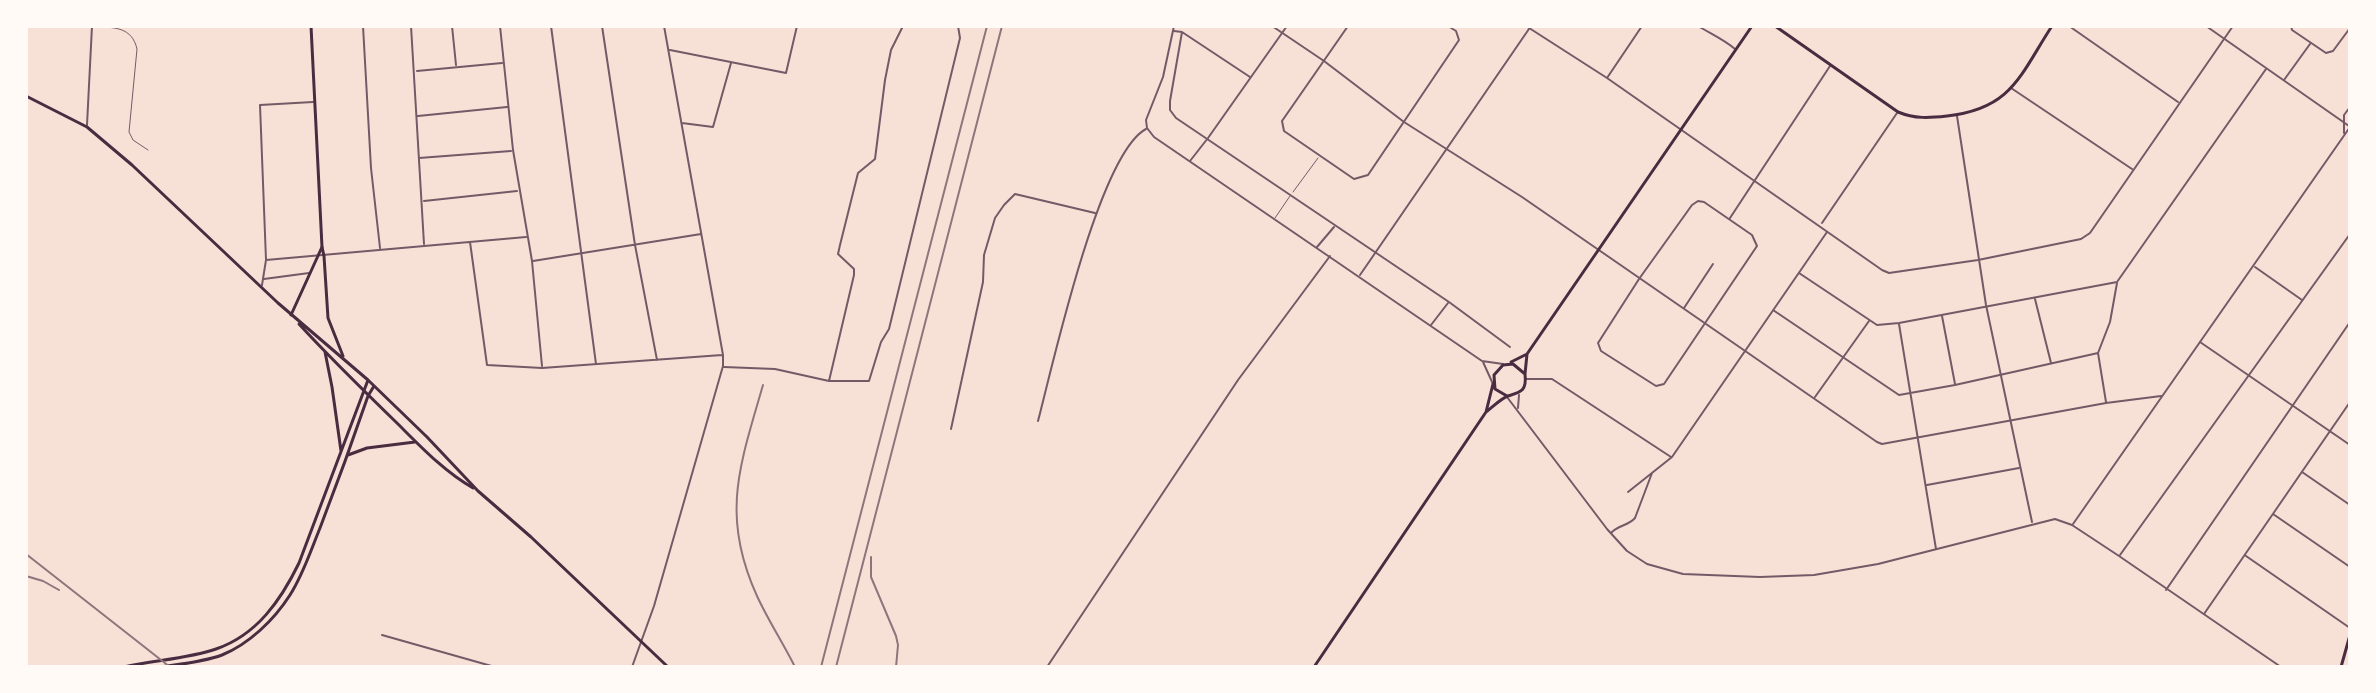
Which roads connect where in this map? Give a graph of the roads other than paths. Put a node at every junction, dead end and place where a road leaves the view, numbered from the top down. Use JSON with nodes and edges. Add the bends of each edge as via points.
{"nodes":[{"id":1,"x":92,"y":26,"type":"edge"},
{"id":2,"x":311,"y":26,"type":"edge"},
{"id":3,"x":363,"y":26,"type":"edge"},
{"id":4,"x":411,"y":26,"type":"edge"},
{"id":5,"x":452,"y":26,"type":"edge"},
{"id":6,"x":500,"y":26,"type":"edge"},
{"id":7,"x":551,"y":26,"type":"edge"},
{"id":8,"x":602,"y":26,"type":"edge"},
{"id":9,"x":664,"y":26,"type":"edge"},
{"id":10,"x":797,"y":26,"type":"edge"},
{"id":11,"x":903,"y":26,"type":"edge"},
{"id":12,"x":958,"y":26,"type":"edge"},
{"id":13,"x":1174,"y":26,"type":"edge"},
{"id":14,"x":1272,"y":26,"type":"edge"},
{"id":15,"x":1287,"y":26,"type":"edge"},
{"id":16,"x":1348,"y":26,"type":"edge"},
{"id":17,"x":1448,"y":26,"type":"edge"},
{"id":18,"x":1642,"y":26,"type":"edge"},
{"id":19,"x":1698,"y":26,"type":"edge"},
{"id":20,"x":1752,"y":26,"type":"edge"},
{"id":21,"x":1776,"y":26,"type":"edge"},
{"id":22,"x":2052,"y":26,"type":"edge"},
{"id":23,"x":2069,"y":26,"type":"edge"},
{"id":24,"x":2206,"y":26,"type":"edge"},
{"id":25,"x":2233,"y":26,"type":"edge"},
{"id":26,"x":2291,"y":26,"type":"edge"},
{"id":27,"x":1529,"y":27,"type":"edge"},
{"id":28,"x":2350,"y":28,"type":"edge"},
{"id":29,"x":1173,"y":31,"type":"junction"},
{"id":30,"x":1182,"y":32,"type":"junction"},
{"id":31,"x":1282,"y":33,"type":"junction"},
{"id":32,"x":2224,"y":39,"type":"junction"},
{"id":33,"x":2311,"y":44,"type":"junction"},
{"id":34,"x":669,"y":49,"type":"junction"},
{"id":35,"x":1736,"y":50,"type":"junction"},
{"id":36,"x":1324,"y":61,"type":"junction"},
{"id":37,"x":731,"y":62,"type":"junction"},
{"id":38,"x":503,"y":63,"type":"junction"},
{"id":39,"x":1830,"y":66,"type":"junction"},
{"id":40,"x":457,"y":67,"type":"junction"},
{"id":41,"x":2267,"y":68,"type":"junction"},
{"id":42,"x":414,"y":71,"type":"junction"},
{"id":43,"x":1164,"y":72,"type":"junction"},
{"id":44,"x":1174,"y":74,"type":"junction"},
{"id":45,"x":1251,"y":78,"type":"junction"},
{"id":46,"x":1607,"y":78,"type":"junction"},
{"id":47,"x":2284,"y":80,"type":"junction"},
{"id":48,"x":2011,"y":88,"type":"junction"},
{"id":49,"x":26,"y":96,"type":"edge"},
{"id":50,"x":314,"y":102,"type":"junction"},
{"id":51,"x":2179,"y":103,"type":"junction"},
{"id":52,"x":508,"y":106,"type":"junction"},
{"id":53,"x":2350,"y":107,"type":"edge"},
{"id":54,"x":1898,"y":112,"type":"junction"},
{"id":55,"x":1957,"y":115,"type":"junction"},
{"id":56,"x":417,"y":116,"type":"junction"},
{"id":57,"x":1404,"y":122,"type":"junction"},
{"id":58,"x":2344,"y":122,"type":"junction"},
{"id":59,"x":682,"y":123,"type":"junction"},
{"id":60,"x":87,"y":127,"type":"junction"},
{"id":61,"x":2350,"y":127,"type":"edge"},
{"id":62,"x":1147,"y":128,"type":"junction"},
{"id":63,"x":1681,"y":130,"type":"junction"},
{"id":64,"x":2344,"y":134,"type":"junction"},
{"id":65,"x":1208,"y":138,"type":"junction"},
{"id":66,"x":148,"y":150,"type":"dead end"},
{"id":67,"x":513,"y":150,"type":"junction"},
{"id":68,"x":1448,"y":150,"type":"junction"},
{"id":69,"x":1319,"y":156,"type":"junction"},
{"id":70,"x":419,"y":158,"type":"junction"},
{"id":71,"x":1190,"y":161,"type":"junction"},
{"id":72,"x":2133,"y":169,"type":"junction"},
{"id":73,"x":1754,"y":180,"type":"junction"},
{"id":74,"x":518,"y":190,"type":"junction"},
{"id":75,"x":1291,"y":195,"type":"junction"},
{"id":76,"x":422,"y":201,"type":"junction"},
{"id":77,"x":1095,"y":213,"type":"junction"},
{"id":78,"x":1275,"y":218,"type":"junction"},
{"id":79,"x":1730,"y":219,"type":"junction"},
{"id":80,"x":1820,"y":225,"type":"junction"},
{"id":81,"x":1335,"y":226,"type":"junction"},
{"id":82,"x":1828,"y":231,"type":"junction"},
{"id":83,"x":701,"y":234,"type":"junction"},
{"id":84,"x":2350,"y":234,"type":"edge"},
{"id":85,"x":527,"y":236,"type":"junction"},
{"id":86,"x":470,"y":242,"type":"junction"},
{"id":87,"x":635,"y":245,"type":"junction"},
{"id":88,"x":424,"y":246,"type":"junction"},
{"id":89,"x":322,"y":247,"type":"junction"},
{"id":90,"x":1317,"y":247,"type":"junction"},
{"id":91,"x":380,"y":249,"type":"junction"},
{"id":92,"x":1599,"y":251,"type":"junction"},
{"id":93,"x":583,"y":253,"type":"junction"},
{"id":94,"x":1374,"y":253,"type":"junction"},
{"id":95,"x":317,"y":256,"type":"junction"},
{"id":96,"x":324,"y":256,"type":"junction"},
{"id":97,"x":1330,"y":256,"type":"junction"},
{"id":98,"x":266,"y":260,"type":"junction"},
{"id":99,"x":1978,"y":260,"type":"junction"},
{"id":100,"x":532,"y":261,"type":"junction"},
{"id":101,"x":1713,"y":264,"type":"dead end"},
{"id":102,"x":2253,"y":265,"type":"junction"},
{"id":103,"x":310,"y":273,"type":"junction"},
{"id":104,"x":1799,"y":273,"type":"junction"},
{"id":105,"x":1360,"y":276,"type":"junction"},
{"id":106,"x":263,"y":279,"type":"junction"},
{"id":107,"x":1639,"y":279,"type":"junction"},
{"id":108,"x":2117,"y":282,"type":"junction"},
{"id":109,"x":261,"y":287,"type":"junction"},
{"id":110,"x":2035,"y":298,"type":"junction"},
{"id":111,"x":2303,"y":300,"type":"junction"},
{"id":112,"x":1449,"y":302,"type":"junction"},
{"id":113,"x":1986,"y":305,"type":"junction"},
{"id":114,"x":1683,"y":309,"type":"junction"},
{"id":115,"x":1773,"y":310,"type":"junction"},
{"id":116,"x":291,"y":315,"type":"junction"},
{"id":117,"x":1942,"y":315,"type":"junction"},
{"id":118,"x":1870,"y":320,"type":"junction"},
{"id":119,"x":2350,"y":322,"type":"edge"},
{"id":120,"x":1705,"y":323,"type":"junction"},
{"id":121,"x":1899,"y":323,"type":"junction"},
{"id":122,"x":1431,"y":325,"type":"junction"},
{"id":123,"x":2200,"y":342,"type":"junction"},
{"id":124,"x":1510,"y":347,"type":"dead end"},
{"id":125,"x":1744,"y":350,"type":"junction"},
{"id":126,"x":325,"y":352,"type":"junction"},
{"id":127,"x":2098,"y":353,"type":"junction"},
{"id":128,"x":1527,"y":354,"type":"junction"},
{"id":129,"x":723,"y":355,"type":"junction"},
{"id":130,"x":1842,"y":358,"type":"junction"},
{"id":131,"x":345,"y":359,"type":"junction"},
{"id":132,"x":657,"y":361,"type":"junction"},
{"id":133,"x":1482,"y":361,"type":"junction"},
{"id":134,"x":1508,"y":364,"type":"junction"},
{"id":135,"x":2051,"y":364,"type":"junction"},
{"id":136,"x":597,"y":365,"type":"junction"},
{"id":137,"x":723,"y":366,"type":"junction"},
{"id":138,"x":542,"y":368,"type":"junction"},
{"id":139,"x":2002,"y":375,"type":"junction"},
{"id":140,"x":2248,"y":376,"type":"junction"},
{"id":141,"x":1525,"y":377,"type":"junction"},
{"id":142,"x":368,"y":380,"type":"junction"},
{"id":143,"x":829,"y":381,"type":"junction"},
{"id":144,"x":1493,"y":384,"type":"junction"},
{"id":145,"x":1955,"y":385,"type":"junction"},
{"id":146,"x":374,"y":386,"type":"junction"},
{"id":147,"x":363,"y":390,"type":"junction"},
{"id":148,"x":1519,"y":393,"type":"junction"},
{"id":149,"x":1912,"y":393,"type":"junction"},
{"id":150,"x":2163,"y":395,"type":"junction"},
{"id":151,"x":368,"y":396,"type":"junction"},
{"id":152,"x":1507,"y":396,"type":"junction"},
{"id":153,"x":1814,"y":399,"type":"junction"},
{"id":154,"x":2350,"y":402,"type":"edge"},
{"id":155,"x":2106,"y":403,"type":"junction"},
{"id":156,"x":2292,"y":406,"type":"junction"},
{"id":157,"x":1518,"y":409,"type":"junction"},
{"id":158,"x":1486,"y":412,"type":"junction"},
{"id":159,"x":2011,"y":419,"type":"junction"},
{"id":160,"x":1038,"y":421,"type":"dead end"},
{"id":161,"x":951,"y":429,"type":"dead end"},
{"id":162,"x":2330,"y":432,"type":"junction"},
{"id":163,"x":1918,"y":438,"type":"junction"},
{"id":164,"x":416,"y":442,"type":"junction"},
{"id":165,"x":2350,"y":445,"type":"edge"},
{"id":166,"x":342,"y":451,"type":"junction"},
{"id":167,"x":348,"y":455,"type":"junction"},
{"id":168,"x":1672,"y":457,"type":"junction"},
{"id":169,"x":2021,"y":467,"type":"junction"},
{"id":170,"x":1652,"y":472,"type":"junction"},
{"id":171,"x":2302,"y":472,"type":"junction"},
{"id":172,"x":1926,"y":485,"type":"junction"},
{"id":173,"x":478,"y":491,"type":"junction"},
{"id":174,"x":1628,"y":492,"type":"dead end"},
{"id":175,"x":2350,"y":505,"type":"edge"},
{"id":176,"x":2273,"y":514,"type":"junction"},
{"id":177,"x":2032,"y":524,"type":"junction"},
{"id":178,"x":2072,"y":525,"type":"junction"},
{"id":179,"x":1611,"y":533,"type":"junction"},
{"id":180,"x":1936,"y":549,"type":"junction"},
{"id":181,"x":2244,"y":555,"type":"junction"},
{"id":182,"x":2119,"y":556,"type":"junction"},
{"id":183,"x":2350,"y":567,"type":"edge"},
{"id":184,"x":2166,"y":590,"type":"junction"},
{"id":185,"x":2204,"y":614,"type":"junction"},
{"id":186,"x":2350,"y":628,"type":"edge"},
{"id":187,"x":382,"y":635,"type":"dead end"},
{"id":188,"x":2350,"y":635,"type":"edge"},
{"id":189,"x":641,"y":641,"type":"junction"},
{"id":190,"x":124,"y":667,"type":"edge"},
{"id":191,"x":161,"y":667,"type":"edge"},
{"id":192,"x":495,"y":667,"type":"edge"},
{"id":193,"x":632,"y":667,"type":"edge"},
{"id":194,"x":668,"y":667,"type":"edge"},
{"id":195,"x":1047,"y":667,"type":"edge"},
{"id":196,"x":1314,"y":667,"type":"edge"},
{"id":197,"x":2281,"y":667,"type":"edge"},
{"id":198,"x":2341,"y":667,"type":"edge"}],
"edges":[{"from":1,"to":60,"type":"street"},
{"from":1,"to":66,"type":"lane","via":[[125,30],[135,40],[129,132]]},
{"from":2,"to":50,"type":"main road"},
{"from":3,"to":91,"type":"street"},
{"from":4,"to":42,"type":"street"},
{"from":5,"to":40,"type":"street"},
{"from":6,"to":38,"type":"street"},
{"from":7,"to":93,"type":"street"},
{"from":8,"to":87,"type":"street"},
{"from":9,"to":34,"type":"street"},
{"from":10,"to":37,"type":"street","via":[[786,73]]},
{"from":11,"to":143,"type":"street","via":[[891,50],[875,159],[858,173],[838,254],[854,275]]},
{"from":12,"to":143,"type":"street","via":[[960,38],[889,329],[869,381]]},
{"from":13,"to":29,"type":"street"},
{"from":14,"to":31,"type":"street"},
{"from":15,"to":31,"type":"street"},
{"from":16,"to":36,"type":"street"},
{"from":17,"to":57,"type":"street","via":[[1459,40]]},
{"from":18,"to":46,"type":"street"},
{"from":19,"to":35,"type":"street"},
{"from":20,"to":35,"type":"main road"},
{"from":21,"to":39,"type":"main road"},
{"from":22,"to":48,"type":"main road"},
{"from":23,"to":51,"type":"street"},
{"from":24,"to":32,"type":"street"},
{"from":25,"to":32,"type":"street"},
{"from":26,"to":33,"type":"street"},
{"from":27,"to":46,"type":"street"},
{"from":27,"to":68,"type":"street"},
{"from":28,"to":33,"type":"street","via":[[2333,51],[2326,53]]},
{"from":29,"to":30,"type":"street"},
{"from":29,"to":43,"type":"street"},
{"from":30,"to":44,"type":"street"},
{"from":30,"to":45,"type":"street"},
{"from":31,"to":36,"type":"street"},
{"from":31,"to":45,"type":"street"},
{"from":32,"to":41,"type":"street"},
{"from":32,"to":51,"type":"street"},
{"from":33,"to":47,"type":"street"},
{"from":34,"to":37,"type":"street"},
{"from":34,"to":59,"type":"street"},
{"from":35,"to":63,"type":"main road"},
{"from":36,"to":57,"type":"street"},
{"from":36,"to":69,"type":"street","via":[[1282,121],[1284,131]]},
{"from":37,"to":59,"type":"street","via":[[713,127]]},
{"from":38,"to":40,"type":"street"},
{"from":38,"to":52,"type":"street"},
{"from":39,"to":54,"type":"main road"},
{"from":39,"to":73,"type":"street"},
{"from":40,"to":42,"type":"street"},
{"from":41,"to":47,"type":"street"},
{"from":41,"to":108,"type":"street"},
{"from":42,"to":56,"type":"street"},
{"from":43,"to":44,"type":"street"},
{"from":43,"to":62,"type":"street"},
{"from":44,"to":65,"type":"street","via":[[1170,110]]},
{"from":45,"to":65,"type":"street"},
{"from":46,"to":63,"type":"street"},
{"from":47,"to":58,"type":"street"},
{"from":48,"to":55,"type":"main road","via":[[1989,106]]},
{"from":48,"to":72,"type":"street"},
{"from":49,"to":60,"type":"main road"},
{"from":50,"to":89,"type":"main road"},
{"from":50,"to":98,"type":"street","via":[[260,105]]},
{"from":51,"to":72,"type":"street"},
{"from":52,"to":56,"type":"street"},
{"from":52,"to":67,"type":"street"},
{"from":53,"to":58,"type":"street"},
{"from":54,"to":55,"type":"main road","via":[[1916,118]]},
{"from":54,"to":80,"type":"street"},
{"from":55,"to":99,"type":"street"},
{"from":56,"to":70,"type":"street"},
{"from":57,"to":68,"type":"street"},
{"from":57,"to":69,"type":"street","via":[[1368,175],[1354,179]]},
{"from":58,"to":61,"type":"street"},
{"from":58,"to":64,"type":"street"},
{"from":59,"to":83,"type":"street"},
{"from":60,"to":109,"type":"main road"},
{"from":61,"to":64,"type":"street"},
{"from":62,"to":71,"type":"street"},
{"from":62,"to":77,"type":"street","via":[[1130,145]]},
{"from":63,"to":73,"type":"street"},
{"from":63,"to":92,"type":"main road"},
{"from":64,"to":102,"type":"street"},
{"from":65,"to":71,"type":"street"},
{"from":65,"to":75,"type":"street"},
{"from":67,"to":70,"type":"street"},
{"from":67,"to":74,"type":"street"},
{"from":68,"to":92,"type":"street"},
{"from":68,"to":94,"type":"street"},
{"from":69,"to":75,"type":"lane"},
{"from":70,"to":76,"type":"street"},
{"from":71,"to":78,"type":"street"},
{"from":72,"to":99,"type":"street","via":[[2081,239]]},
{"from":73,"to":79,"type":"street"},
{"from":73,"to":80,"type":"street"},
{"from":74,"to":76,"type":"street"},
{"from":74,"to":85,"type":"street"},
{"from":75,"to":78,"type":"lane"},
{"from":75,"to":81,"type":"street"},
{"from":76,"to":88,"type":"street"},
{"from":77,"to":160,"type":"street"},
{"from":77,"to":161,"type":"street","via":[[1015,194],[995,218]]},
{"from":78,"to":90,"type":"street"},
{"from":79,"to":107,"type":"street","via":[[1695,202]]},
{"from":79,"to":120,"type":"street","via":[[1752,235],[1757,246]]},
{"from":80,"to":82,"type":"street"},
{"from":81,"to":90,"type":"street"},
{"from":81,"to":94,"type":"street"},
{"from":82,"to":99,"type":"street","via":[[1889,273]]},
{"from":82,"to":104,"type":"street"},
{"from":83,"to":87,"type":"street"},
{"from":83,"to":129,"type":"street"},
{"from":84,"to":111,"type":"street"},
{"from":85,"to":86,"type":"street"},
{"from":85,"to":100,"type":"street"},
{"from":86,"to":88,"type":"street"},
{"from":86,"to":138,"type":"street","via":[[487,365]]},
{"from":87,"to":93,"type":"street"},
{"from":87,"to":132,"type":"street"},
{"from":88,"to":91,"type":"street"},
{"from":89,"to":95,"type":"main road"},
{"from":89,"to":96,"type":"main road"},
{"from":90,"to":97,"type":"street"},
{"from":91,"to":96,"type":"street"},
{"from":92,"to":107,"type":"street"},
{"from":92,"to":128,"type":"main road"},
{"from":93,"to":100,"type":"street"},
{"from":93,"to":136,"type":"street"},
{"from":94,"to":105,"type":"street"},
{"from":94,"to":112,"type":"street"},
{"from":95,"to":96,"type":"street"},
{"from":95,"to":98,"type":"street"},
{"from":95,"to":103,"type":"main road"},
{"from":96,"to":131,"type":"main road","via":[[328,318]]},
{"from":97,"to":105,"type":"street"},
{"from":97,"to":195,"type":"street","via":[[1238,380]]},
{"from":98,"to":106,"type":"street"},
{"from":99,"to":113,"type":"street"},
{"from":100,"to":138,"type":"street"},
{"from":101,"to":114,"type":"street"},
{"from":102,"to":111,"type":"street"},
{"from":102,"to":123,"type":"street"},
{"from":103,"to":106,"type":"street"},
{"from":103,"to":116,"type":"main road"},
{"from":104,"to":115,"type":"street"},
{"from":104,"to":118,"type":"street"},
{"from":105,"to":122,"type":"street"},
{"from":106,"to":109,"type":"street"},
{"from":107,"to":114,"type":"street"},
{"from":107,"to":120,"type":"street","via":[[1598,346],[1650,384],[1664,384]]},
{"from":108,"to":110,"type":"street"},
{"from":108,"to":127,"type":"street"},
{"from":109,"to":116,"type":"main road"},
{"from":110,"to":113,"type":"street"},
{"from":110,"to":135,"type":"street"},
{"from":111,"to":140,"type":"street"},
{"from":112,"to":122,"type":"street"},
{"from":112,"to":124,"type":"street"},
{"from":113,"to":117,"type":"street"},
{"from":113,"to":139,"type":"street"},
{"from":114,"to":120,"type":"street"},
{"from":115,"to":125,"type":"street"},
{"from":115,"to":130,"type":"street"},
{"from":116,"to":126,"type":"main road"},
{"from":116,"to":131,"type":"main road"},
{"from":117,"to":121,"type":"street"},
{"from":117,"to":145,"type":"street"},
{"from":118,"to":121,"type":"street","via":[[1877,325]]},
{"from":118,"to":130,"type":"street"},
{"from":119,"to":156,"type":"street"},
{"from":120,"to":125,"type":"street"},
{"from":121,"to":149,"type":"street"},
{"from":122,"to":133,"type":"street"},
{"from":123,"to":140,"type":"street"},
{"from":123,"to":150,"type":"street"},
{"from":125,"to":153,"type":"street"},
{"from":125,"to":168,"type":"street"},
{"from":126,"to":147,"type":"main road"},
{"from":126,"to":166,"type":"main road"},
{"from":127,"to":135,"type":"street"},
{"from":127,"to":155,"type":"street"},
{"from":128,"to":134,"type":"main road"},
{"from":128,"to":141,"type":"main road"},
{"from":129,"to":132,"type":"street"},
{"from":129,"to":137,"type":"street"},
{"from":130,"to":149,"type":"street","via":[[1899,395]]},
{"from":130,"to":153,"type":"street"},
{"from":131,"to":142,"type":"main road"},
{"from":132,"to":136,"type":"street"},
{"from":133,"to":134,"type":"street"},
{"from":133,"to":144,"type":"street"},
{"from":134,"to":141,"type":"main road","via":[[1518,366]]},
{"from":134,"to":144,"type":"main road","via":[[1496,371]]},
{"from":135,"to":139,"type":"street"},
{"from":136,"to":138,"type":"street"},
{"from":137,"to":143,"type":"street","via":[[775,369]]},
{"from":137,"to":189,"type":"street"},
{"from":139,"to":145,"type":"street"},
{"from":139,"to":159,"type":"street"},
{"from":140,"to":156,"type":"street"},
{"from":140,"to":182,"type":"street"},
{"from":141,"to":148,"type":"main road"},
{"from":141,"to":168,"type":"street","via":[[1552,379]]},
{"from":142,"to":146,"type":"main road"},
{"from":142,"to":147,"type":"main road"},
{"from":144,"to":152,"type":"main road"},
{"from":144,"to":158,"type":"main road"},
{"from":145,"to":149,"type":"street"},
{"from":146,"to":151,"type":"main road"},
{"from":146,"to":173,"type":"main road"},
{"from":147,"to":151,"type":"main road"},
{"from":147,"to":166,"type":"main road"},
{"from":148,"to":152,"type":"main road"},
{"from":148,"to":157,"type":"street"},
{"from":149,"to":163,"type":"street"},
{"from":150,"to":155,"type":"street"},
{"from":150,"to":178,"type":"street"},
{"from":151,"to":164,"type":"main road"},
{"from":151,"to":167,"type":"main road"},
{"from":152,"to":157,"type":"street"},
{"from":152,"to":158,"type":"main road"},
{"from":153,"to":163,"type":"street","via":[[1882,444]]},
{"from":154,"to":162,"type":"street"},
{"from":155,"to":159,"type":"street"},
{"from":156,"to":162,"type":"street"},
{"from":156,"to":184,"type":"street"},
{"from":157,"to":179,"type":"street"},
{"from":158,"to":196,"type":"main road"},
{"from":159,"to":163,"type":"street"},
{"from":159,"to":169,"type":"street"},
{"from":162,"to":165,"type":"street"},
{"from":162,"to":171,"type":"street"},
{"from":163,"to":172,"type":"street"},
{"from":164,"to":167,"type":"main road"},
{"from":164,"to":173,"type":"main road"},
{"from":166,"to":190,"type":"main road","via":[[299,563],[286,590],[260,622],[215,649]]},
{"from":167,"to":191,"type":"main road","via":[[305,565],[277,613],[221,655]]},
{"from":168,"to":170,"type":"street"},
{"from":169,"to":172,"type":"street"},
{"from":169,"to":177,"type":"street"},
{"from":170,"to":174,"type":"street"},
{"from":170,"to":179,"type":"street","via":[[1635,518]]},
{"from":171,"to":175,"type":"street"},
{"from":171,"to":176,"type":"street"},
{"from":172,"to":180,"type":"street"},
{"from":173,"to":189,"type":"main road"},
{"from":176,"to":181,"type":"street"},
{"from":176,"to":183,"type":"street"},
{"from":177,"to":178,"type":"street","via":[[2055,519]]},
{"from":177,"to":180,"type":"street"},
{"from":178,"to":182,"type":"street"},
{"from":179,"to":180,"type":"street","via":[[1647,564],[1683,574],[1814,575]]},
{"from":181,"to":185,"type":"street"},
{"from":181,"to":186,"type":"street"},
{"from":182,"to":184,"type":"street"},
{"from":184,"to":185,"type":"street"},
{"from":185,"to":197,"type":"street"},
{"from":187,"to":192,"type":"street"},
{"from":188,"to":198,"type":"main road"},
{"from":189,"to":193,"type":"street"},
{"from":189,"to":194,"type":"main road"}]}
